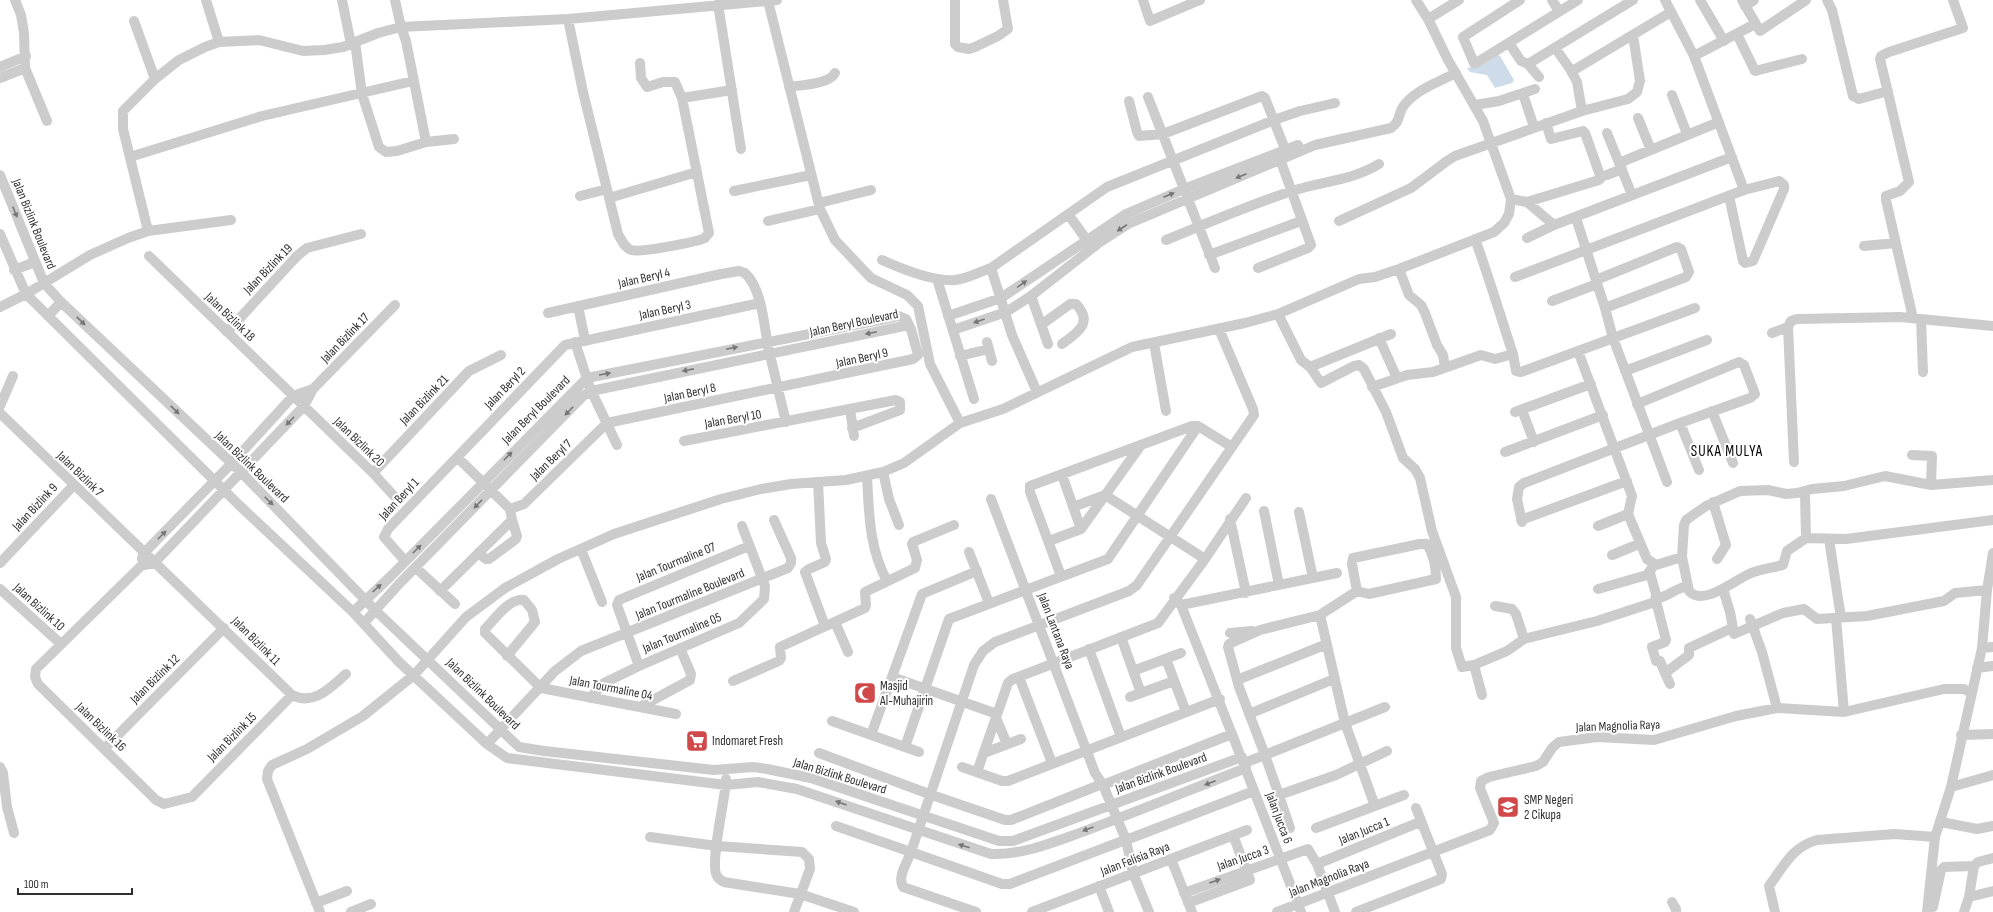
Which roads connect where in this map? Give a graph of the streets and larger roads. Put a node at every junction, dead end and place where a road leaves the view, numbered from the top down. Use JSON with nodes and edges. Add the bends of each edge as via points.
{"nodes":[{"id":1,"x":15,"y":0,"type":"edge"},
{"id":2,"x":206,"y":0,"type":"edge"},
{"id":3,"x":342,"y":0,"type":"edge"},
{"id":4,"x":395,"y":0,"type":"edge"},
{"id":5,"x":772,"y":0,"type":"edge"},
{"id":6,"x":955,"y":0,"type":"edge"},
{"id":7,"x":1003,"y":0,"type":"edge"},
{"id":8,"x":1144,"y":0,"type":"edge"},
{"id":9,"x":1200,"y":0,"type":"edge"},
{"id":10,"x":1416,"y":0,"type":"edge"},
{"id":11,"x":1460,"y":0,"type":"edge"},
{"id":12,"x":1520,"y":0,"type":"edge"},
{"id":13,"x":1552,"y":0,"type":"edge"},
{"id":14,"x":1578,"y":0,"type":"edge"},
{"id":15,"x":1633,"y":0,"type":"edge"},
{"id":16,"x":1665,"y":0,"type":"edge"},
{"id":17,"x":1700,"y":0,"type":"edge"},
{"id":18,"x":1754,"y":0,"type":"edge"},
{"id":19,"x":1806,"y":0,"type":"edge"},
{"id":20,"x":1827,"y":0,"type":"edge"},
{"id":21,"x":1953,"y":0,"type":"edge"},
{"id":22,"x":1743,"y":3,"type":"edge"},
{"id":23,"x":718,"y":4,"type":"junction"},
{"id":24,"x":1559,"y":11,"type":"junction"},
{"id":25,"x":1671,"y":12,"type":"junction"},
{"id":26,"x":568,"y":19,"type":"junction"},
{"id":27,"x":1428,"y":19,"type":"junction"},
{"id":28,"x":134,"y":21,"type":"dead end"},
{"id":29,"x":1755,"y":24,"type":"junction"},
{"id":30,"x":401,"y":27,"type":"junction"},
{"id":31,"x":1737,"y":34,"type":"junction"},
{"id":32,"x":1633,"y":35,"type":"junction"},
{"id":33,"x":1724,"y":41,"type":"junction"},
{"id":34,"x":219,"y":42,"type":"junction"},
{"id":35,"x":353,"y":43,"type":"junction"},
{"id":36,"x":1508,"y":43,"type":"junction"},
{"id":37,"x":1556,"y":49,"type":"junction"},
{"id":38,"x":26,"y":56,"type":"junction"},
{"id":39,"x":1694,"y":56,"type":"junction"},
{"id":40,"x":1802,"y":59,"type":"dead end"},
{"id":41,"x":640,"y":63,"type":"dead end"},
{"id":42,"x":1528,"y":64,"type":"junction"},
{"id":43,"x":0,"y":67,"type":"edge"},
{"id":44,"x":26,"y":68,"type":"junction"},
{"id":45,"x":1570,"y":69,"type":"junction"},
{"id":46,"x":835,"y":73,"type":"dead end"},
{"id":47,"x":1456,"y":74,"type":"junction"},
{"id":48,"x":1539,"y":77,"type":"dead end"},
{"id":49,"x":0,"y":78,"type":"edge"},
{"id":50,"x":155,"y":79,"type":"junction"},
{"id":51,"x":413,"y":81,"type":"junction"},
{"id":52,"x":789,"y":86,"type":"junction"},
{"id":53,"x":1535,"y":89,"type":"dead end"},
{"id":54,"x":732,"y":90,"type":"junction"},
{"id":55,"x":1888,"y":91,"type":"junction"},
{"id":56,"x":362,"y":94,"type":"junction"},
{"id":57,"x":1523,"y":94,"type":"junction"},
{"id":58,"x":1672,"y":95,"type":"dead end"},
{"id":59,"x":1148,"y":97,"type":"dead end"},
{"id":60,"x":682,"y":98,"type":"junction"},
{"id":61,"x":1129,"y":101,"type":"dead end"},
{"id":62,"x":1335,"y":103,"type":"dead end"},
{"id":63,"x":1475,"y":105,"type":"junction"},
{"id":64,"x":1582,"y":111,"type":"junction"},
{"id":65,"x":1638,"y":118,"type":"dead end"},
{"id":66,"x":1274,"y":120,"type":"junction"},
{"id":67,"x":46,"y":121,"type":"dead end"},
{"id":68,"x":1718,"y":122,"type":"junction"},
{"id":69,"x":1546,"y":123,"type":"junction"},
{"id":70,"x":1397,"y":124,"type":"junction"},
{"id":71,"x":1534,"y":127,"type":"junction"},
{"id":72,"x":1607,"y":133,"type":"dead end"},
{"id":73,"x":1163,"y":134,"type":"junction"},
{"id":74,"x":1687,"y":134,"type":"junction"},
{"id":75,"x":454,"y":139,"type":"dead end"},
{"id":76,"x":426,"y":142,"type":"junction"},
{"id":77,"x":1492,"y":144,"type":"junction"},
{"id":78,"x":741,"y":149,"type":"dead end"},
{"id":79,"x":1285,"y":149,"type":"junction"},
{"id":80,"x":1651,"y":150,"type":"junction"},
{"id":81,"x":130,"y":157,"type":"junction"},
{"id":82,"x":1732,"y":157,"type":"junction"},
{"id":83,"x":1173,"y":159,"type":"junction"},
{"id":84,"x":1280,"y":159,"type":"junction"},
{"id":85,"x":1379,"y":164,"type":"dead end"},
{"id":86,"x":1621,"y":166,"type":"junction"},
{"id":87,"x":698,"y":172,"type":"junction"},
{"id":88,"x":811,"y":175,"type":"junction"},
{"id":89,"x":1607,"y":175,"type":"dead end"},
{"id":90,"x":0,"y":176,"type":"edge"},
{"id":91,"x":1184,"y":189,"type":"junction"},
{"id":92,"x":871,"y":190,"type":"dead end"},
{"id":93,"x":1744,"y":190,"type":"junction"},
{"id":94,"x":734,"y":191,"type":"dead end"},
{"id":95,"x":1290,"y":192,"type":"junction"},
{"id":96,"x":608,"y":193,"type":"junction"},
{"id":97,"x":1632,"y":195,"type":"junction"},
{"id":98,"x":580,"y":196,"type":"dead end"},
{"id":99,"x":1729,"y":196,"type":"junction"},
{"id":100,"x":1188,"y":199,"type":"junction"},
{"id":101,"x":1511,"y":199,"type":"junction"},
{"id":102,"x":1527,"y":202,"type":"junction"},
{"id":103,"x":819,"y":206,"type":"junction"},
{"id":104,"x":1068,"y":214,"type":"junction"},
{"id":105,"x":1576,"y":218,"type":"junction"},
{"id":106,"x":231,"y":220,"type":"dead end"},
{"id":107,"x":768,"y":221,"type":"dead end"},
{"id":108,"x":1301,"y":221,"type":"junction"},
{"id":109,"x":1339,"y":221,"type":"dead end"},
{"id":110,"x":1554,"y":225,"type":"junction"},
{"id":111,"x":1199,"y":227,"type":"junction"},
{"id":112,"x":148,"y":231,"type":"junction"},
{"id":113,"x":0,"y":234,"type":"edge"},
{"id":114,"x":361,"y":234,"type":"dead end"},
{"id":115,"x":1097,"y":238,"type":"junction"},
{"id":116,"x":1527,"y":238,"type":"dead end"},
{"id":117,"x":1086,"y":239,"type":"junction"},
{"id":118,"x":1475,"y":239,"type":"junction"},
{"id":119,"x":1166,"y":240,"type":"dead end"},
{"id":120,"x":1896,"y":243,"type":"junction"},
{"id":121,"x":1864,"y":246,"type":"dead end"},
{"id":122,"x":1587,"y":250,"type":"junction"},
{"id":123,"x":1210,"y":255,"type":"junction"},
{"id":124,"x":149,"y":256,"type":"dead end"},
{"id":125,"x":882,"y":260,"type":"dead end"},
{"id":126,"x":34,"y":262,"type":"junction"},
{"id":127,"x":991,"y":268,"type":"junction"},
{"id":128,"x":1215,"y":268,"type":"dead end"},
{"id":129,"x":1258,"y":268,"type":"dead end"},
{"id":130,"x":1399,"y":269,"type":"junction"},
{"id":131,"x":14,"y":270,"type":"junction"},
{"id":132,"x":1515,"y":276,"type":"dead end"},
{"id":133,"x":937,"y":279,"type":"junction"},
{"id":134,"x":1597,"y":282,"type":"junction"},
{"id":135,"x":44,"y":283,"type":"junction"},
{"id":136,"x":26,"y":294,"type":"junction"},
{"id":137,"x":1031,"y":296,"type":"junction"},
{"id":138,"x":1001,"y":298,"type":"junction"},
{"id":139,"x":1552,"y":301,"type":"dead end"},
{"id":140,"x":61,"y":302,"type":"junction"},
{"id":141,"x":760,"y":303,"type":"junction"},
{"id":142,"x":395,"y":305,"type":"dead end"},
{"id":143,"x":578,"y":306,"type":"junction"},
{"id":144,"x":0,"y":307,"type":"edge"},
{"id":145,"x":1605,"y":308,"type":"junction"},
{"id":146,"x":1695,"y":308,"type":"dead end"},
{"id":147,"x":1006,"y":312,"type":"junction"},
{"id":148,"x":548,"y":313,"type":"dead end"},
{"id":149,"x":1278,"y":314,"type":"junction"},
{"id":150,"x":48,"y":316,"type":"junction"},
{"id":151,"x":948,"y":316,"type":"junction"},
{"id":152,"x":1917,"y":319,"type":"junction"},
{"id":153,"x":909,"y":325,"type":"joint"},
{"id":154,"x":1040,"y":325,"type":"junction"},
{"id":155,"x":1993,"y":326,"type":"edge"},
{"id":156,"x":1788,"y":327,"type":"junction"},
{"id":157,"x":1219,"y":329,"type":"junction"},
{"id":158,"x":953,"y":330,"type":"junction"},
{"id":159,"x":227,"y":332,"type":"junction"},
{"id":160,"x":1772,"y":333,"type":"dead end"},
{"id":161,"x":1391,"y":334,"type":"dead end"},
{"id":162,"x":1379,"y":338,"type":"junction"},
{"id":163,"x":1613,"y":338,"type":"junction"},
{"id":164,"x":1707,"y":340,"type":"dead end"},
{"id":165,"x":580,"y":341,"type":"junction"},
{"id":166,"x":1154,"y":343,"type":"junction"},
{"id":167,"x":1048,"y":344,"type":"dead end"},
{"id":168,"x":1062,"y":344,"type":"dead end"},
{"id":169,"x":769,"y":347,"type":"junction"},
{"id":170,"x":1578,"y":351,"type":"junction"},
{"id":171,"x":1513,"y":354,"type":"junction"},
{"id":172,"x":501,"y":355,"type":"dead end"},
{"id":173,"x":960,"y":356,"type":"junction"},
{"id":174,"x":992,"y":360,"type":"dead end"},
{"id":175,"x":1310,"y":367,"type":"junction"},
{"id":176,"x":1445,"y":367,"type":"junction"},
{"id":177,"x":1625,"y":371,"type":"junction"},
{"id":178,"x":1923,"y":372,"type":"dead end"},
{"id":179,"x":13,"y":376,"type":"dead end"},
{"id":180,"x":1397,"y":378,"type":"junction"},
{"id":181,"x":1591,"y":384,"type":"junction"},
{"id":182,"x":589,"y":385,"type":"junction"},
{"id":183,"x":1372,"y":387,"type":"junction"},
{"id":184,"x":778,"y":388,"type":"junction"},
{"id":185,"x":313,"y":389,"type":"junction"},
{"id":186,"x":1037,"y":392,"type":"junction"},
{"id":187,"x":293,"y":396,"type":"junction"},
{"id":188,"x":974,"y":399,"type":"dead end"},
{"id":189,"x":1637,"y":404,"type":"junction"},
{"id":190,"x":0,"y":406,"type":"edge"},
{"id":191,"x":304,"y":406,"type":"junction"},
{"id":192,"x":850,"y":410,"type":"junction"},
{"id":193,"x":1166,"y":411,"type":"dead end"},
{"id":194,"x":1712,"y":411,"type":"junction"},
{"id":195,"x":0,"y":413,"type":"edge"},
{"id":196,"x":1603,"y":415,"type":"junction"},
{"id":197,"x":786,"y":422,"type":"junction"},
{"id":198,"x":607,"y":423,"type":"junction"},
{"id":199,"x":960,"y":423,"type":"junction"},
{"id":200,"x":1680,"y":423,"type":"junction"},
{"id":201,"x":1198,"y":426,"type":"junction"},
{"id":202,"x":1648,"y":435,"type":"junction"},
{"id":203,"x":684,"y":441,"type":"dead end"},
{"id":204,"x":1534,"y":442,"type":"junction"},
{"id":205,"x":617,"y":445,"type":"dead end"},
{"id":206,"x":1141,"y":445,"type":"junction"},
{"id":207,"x":1232,"y":447,"type":"junction"},
{"id":208,"x":1615,"y":448,"type":"junction"},
{"id":209,"x":1505,"y":452,"type":"dead end"},
{"id":210,"x":1912,"y":454,"type":"dead end"},
{"id":211,"x":457,"y":457,"type":"junction"},
{"id":212,"x":1794,"y":462,"type":"dead end"},
{"id":213,"x":1733,"y":463,"type":"dead end"},
{"id":214,"x":231,"y":464,"type":"junction"},
{"id":215,"x":1699,"y":470,"type":"dead end"},
{"id":216,"x":241,"y":472,"type":"junction"},
{"id":217,"x":883,"y":472,"type":"junction"},
{"id":218,"x":373,"y":473,"type":"junction"},
{"id":219,"x":1062,"y":475,"type":"junction"},
{"id":220,"x":867,"y":476,"type":"junction"},
{"id":221,"x":1627,"y":480,"type":"junction"},
{"id":222,"x":1993,"y":480,"type":"edge"},
{"id":223,"x":215,"y":481,"type":"junction"},
{"id":224,"x":818,"y":482,"type":"junction"},
{"id":225,"x":1667,"y":482,"type":"dead end"},
{"id":226,"x":1931,"y":485,"type":"junction"},
{"id":227,"x":73,"y":486,"type":"junction"},
{"id":228,"x":486,"y":486,"type":"junction"},
{"id":229,"x":225,"y":489,"type":"junction"},
{"id":230,"x":1805,"y":492,"type":"junction"},
{"id":231,"x":1106,"y":495,"type":"junction"},
{"id":232,"x":394,"y":496,"type":"dead end"},
{"id":233,"x":1246,"y":498,"type":"dead end"},
{"id":234,"x":991,"y":499,"type":"dead end"},
{"id":235,"x":1713,"y":502,"type":"junction"},
{"id":236,"x":1073,"y":507,"type":"junction"},
{"id":237,"x":510,"y":509,"type":"junction"},
{"id":238,"x":1264,"y":511,"type":"dead end"},
{"id":239,"x":1300,"y":512,"type":"dead end"},
{"id":240,"x":1628,"y":514,"type":"junction"},
{"id":241,"x":1136,"y":515,"type":"junction"},
{"id":242,"x":512,"y":520,"type":"junction"},
{"id":243,"x":774,"y":520,"type":"dead end"},
{"id":244,"x":1230,"y":520,"type":"junction"},
{"id":245,"x":1993,"y":520,"type":"edge"},
{"id":246,"x":899,"y":525,"type":"dead end"},
{"id":247,"x":954,"y":525,"type":"dead end"},
{"id":248,"x":742,"y":526,"type":"dead end"},
{"id":249,"x":1598,"y":526,"type":"dead end"},
{"id":250,"x":1081,"y":529,"type":"junction"},
{"id":251,"x":1170,"y":537,"type":"junction"},
{"id":252,"x":1806,"y":538,"type":"junction"},
{"id":253,"x":1828,"y":539,"type":"junction"},
{"id":254,"x":1049,"y":541,"type":"junction"},
{"id":255,"x":1639,"y":544,"type":"junction"},
{"id":256,"x":749,"y":546,"type":"junction"},
{"id":257,"x":581,"y":549,"type":"junction"},
{"id":258,"x":969,"y":552,"type":"dead end"},
{"id":259,"x":478,"y":553,"type":"junction"},
{"id":260,"x":143,"y":554,"type":"junction"},
{"id":261,"x":1993,"y":554,"type":"edge"},
{"id":262,"x":1612,"y":555,"type":"dead end"},
{"id":263,"x":1682,"y":556,"type":"junction"},
{"id":264,"x":1205,"y":559,"type":"junction"},
{"id":265,"x":1718,"y":559,"type":"dead end"},
{"id":266,"x":405,"y":561,"type":"junction"},
{"id":267,"x":0,"y":563,"type":"edge"},
{"id":268,"x":154,"y":563,"type":"junction"},
{"id":269,"x":141,"y":566,"type":"junction"},
{"id":270,"x":416,"y":568,"type":"junction"},
{"id":271,"x":1652,"y":568,"type":"junction"},
{"id":272,"x":977,"y":571,"type":"junction"},
{"id":273,"x":1336,"y":573,"type":"dead end"},
{"id":274,"x":1061,"y":576,"type":"junction"},
{"id":275,"x":1313,"y":578,"type":"junction"},
{"id":276,"x":763,"y":579,"type":"junction"},
{"id":277,"x":887,"y":581,"type":"junction"},
{"id":278,"x":1279,"y":585,"type":"junction"},
{"id":279,"x":1687,"y":586,"type":"junction"},
{"id":280,"x":0,"y":589,"type":"edge"},
{"id":281,"x":1025,"y":589,"type":"junction"},
{"id":282,"x":1598,"y":589,"type":"dead end"},
{"id":283,"x":1723,"y":589,"type":"junction"},
{"id":284,"x":1987,"y":590,"type":"junction"},
{"id":285,"x":440,"y":591,"type":"junction"},
{"id":286,"x":1357,"y":591,"type":"junction"},
{"id":287,"x":1246,"y":593,"type":"junction"},
{"id":288,"x":365,"y":599,"type":"junction"},
{"id":289,"x":1657,"y":600,"type":"junction"},
{"id":290,"x":602,"y":602,"type":"dead end"},
{"id":291,"x":1178,"y":602,"type":"junction"},
{"id":292,"x":989,"y":603,"type":"junction"},
{"id":293,"x":455,"y":604,"type":"dead end"},
{"id":294,"x":1495,"y":606,"type":"dead end"},
{"id":295,"x":375,"y":610,"type":"junction"},
{"id":296,"x":353,"y":612,"type":"junction"},
{"id":297,"x":1320,"y":615,"type":"junction"},
{"id":298,"x":1839,"y":618,"type":"junction"},
{"id":299,"x":1752,"y":622,"type":"junction"},
{"id":300,"x":364,"y":624,"type":"junction"},
{"id":301,"x":830,"y":624,"type":"junction"},
{"id":302,"x":1039,"y":625,"type":"junction"},
{"id":303,"x":224,"y":628,"type":"junction"},
{"id":304,"x":1732,"y":628,"type":"junction"},
{"id":305,"x":1260,"y":630,"type":"junction"},
{"id":306,"x":1230,"y":633,"type":"dead end"},
{"id":307,"x":628,"y":634,"type":"junction"},
{"id":308,"x":1121,"y":637,"type":"junction"},
{"id":309,"x":1524,"y":639,"type":"junction"},
{"id":310,"x":61,"y":644,"type":"junction"},
{"id":311,"x":1327,"y":644,"type":"junction"},
{"id":312,"x":1993,"y":647,"type":"edge"},
{"id":313,"x":680,"y":648,"type":"junction"},
{"id":314,"x":1982,"y":648,"type":"junction"},
{"id":315,"x":1089,"y":649,"type":"junction"},
{"id":316,"x":848,"y":652,"type":"dead end"},
{"id":317,"x":1181,"y":653,"type":"dead end"},
{"id":318,"x":507,"y":656,"type":"junction"},
{"id":319,"x":428,"y":659,"type":"junction"},
{"id":320,"x":1166,"y":659,"type":"junction"},
{"id":321,"x":1054,"y":662,"type":"junction"},
{"id":322,"x":1474,"y":665,"type":"junction"},
{"id":323,"x":639,"y":666,"type":"junction"},
{"id":324,"x":1993,"y":666,"type":"edge"},
{"id":325,"x":1976,"y":668,"type":"junction"},
{"id":326,"x":1133,"y":670,"type":"junction"},
{"id":327,"x":1665,"y":673,"type":"junction"},
{"id":328,"x":346,"y":674,"type":"dead end"},
{"id":329,"x":414,"y":675,"type":"junction"},
{"id":330,"x":892,"y":677,"type":"junction"},
{"id":331,"x":1019,"y":677,"type":"junction"},
{"id":332,"x":1334,"y":679,"type":"junction"},
{"id":333,"x":1237,"y":680,"type":"junction"},
{"id":334,"x":733,"y":681,"type":"dead end"},
{"id":335,"x":1174,"y":681,"type":"junction"},
{"id":336,"x":1670,"y":684,"type":"dead end"},
{"id":337,"x":541,"y":688,"type":"junction"},
{"id":338,"x":925,"y":688,"type":"junction"},
{"id":339,"x":1141,"y":693,"type":"junction"},
{"id":340,"x":1971,"y":693,"type":"junction"},
{"id":341,"x":292,"y":695,"type":"junction"},
{"id":342,"x":1482,"y":695,"type":"dead end"},
{"id":343,"x":1130,"y":697,"type":"dead end"},
{"id":344,"x":590,"y":698,"type":"junction"},
{"id":345,"x":1220,"y":699,"type":"junction"},
{"id":346,"x":961,"y":701,"type":"junction"},
{"id":347,"x":640,"y":707,"type":"junction"},
{"id":348,"x":1385,"y":708,"type":"dead end"},
{"id":349,"x":1777,"y":708,"type":"junction"},
{"id":350,"x":1186,"y":712,"type":"junction"},
{"id":351,"x":1844,"y":712,"type":"junction"},
{"id":352,"x":676,"y":714,"type":"dead end"},
{"id":353,"x":1249,"y":714,"type":"junction"},
{"id":354,"x":996,"y":716,"type":"junction"},
{"id":355,"x":832,"y":721,"type":"dead end"},
{"id":356,"x":1344,"y":723,"type":"junction"},
{"id":357,"x":500,"y":729,"type":"junction"},
{"id":358,"x":1232,"y":734,"type":"junction"},
{"id":359,"x":1962,"y":734,"type":"junction"},
{"id":360,"x":1993,"y":734,"type":"edge"},
{"id":361,"x":871,"y":735,"type":"junction"},
{"id":362,"x":1121,"y":737,"type":"junction"},
{"id":363,"x":1021,"y":739,"type":"dead end"},
{"id":364,"x":487,"y":744,"type":"junction"},
{"id":365,"x":1007,"y":744,"type":"junction"},
{"id":366,"x":905,"y":747,"type":"junction"},
{"id":367,"x":105,"y":748,"type":"junction"},
{"id":368,"x":1087,"y":750,"type":"junction"},
{"id":369,"x":1387,"y":751,"type":"dead end"},
{"id":370,"x":919,"y":752,"type":"dead end"},
{"id":371,"x":819,"y":753,"type":"dead end"},
{"id":372,"x":984,"y":753,"type":"junction"},
{"id":373,"x":1265,"y":755,"type":"junction"},
{"id":374,"x":1052,"y":763,"type":"junction"},
{"id":375,"x":1244,"y":763,"type":"junction"},
{"id":376,"x":1360,"y":765,"type":"junction"},
{"id":377,"x":0,"y":767,"type":"edge"},
{"id":378,"x":962,"y":767,"type":"dead end"},
{"id":379,"x":726,"y":770,"type":"junction"},
{"id":380,"x":977,"y":772,"type":"junction"},
{"id":381,"x":1993,"y":775,"type":"edge"},
{"id":382,"x":726,"y":785,"type":"junction"},
{"id":383,"x":1100,"y":786,"type":"junction"},
{"id":384,"x":1951,"y":787,"type":"junction"},
{"id":385,"x":1254,"y":791,"type":"junction"},
{"id":386,"x":929,"y":794,"type":"junction"},
{"id":387,"x":1279,"y":795,"type":"junction"},
{"id":388,"x":1404,"y":795,"type":"dead end"},
{"id":389,"x":192,"y":797,"type":"joint"},
{"id":390,"x":1108,"y":806,"type":"junction"},
{"id":391,"x":1375,"y":806,"type":"junction"},
{"id":392,"x":1416,"y":808,"type":"dead end"},
{"id":393,"x":923,"y":816,"type":"junction"},
{"id":394,"x":1114,"y":820,"type":"junction"},
{"id":395,"x":1420,"y":822,"type":"junction"},
{"id":396,"x":1941,"y":822,"type":"junction"},
{"id":397,"x":1993,"y":824,"type":"edge"},
{"id":398,"x":836,"y":826,"type":"dead end"},
{"id":399,"x":1290,"y":828,"type":"dead end"},
{"id":400,"x":1316,"y":828,"type":"dead end"},
{"id":401,"x":1247,"y":830,"type":"dead end"},
{"id":402,"x":918,"y":831,"type":"junction"},
{"id":403,"x":14,"y":833,"type":"dead end"},
{"id":404,"x":1233,"y":835,"type":"junction"},
{"id":405,"x":650,"y":837,"type":"dead end"},
{"id":406,"x":1936,"y":837,"type":"junction"},
{"id":407,"x":1123,"y":841,"type":"junction"},
{"id":408,"x":717,"y":846,"type":"junction"},
{"id":409,"x":911,"y":852,"type":"junction"},
{"id":410,"x":1433,"y":852,"type":"junction"},
{"id":411,"x":1993,"y":858,"type":"edge"},
{"id":412,"x":1171,"y":859,"type":"junction"},
{"id":413,"x":1280,"y":859,"type":"junction"},
{"id":414,"x":1317,"y":864,"type":"junction"},
{"id":415,"x":1974,"y":866,"type":"junction"},
{"id":416,"x":1246,"y":870,"type":"junction"},
{"id":417,"x":1133,"y":873,"type":"junction"},
{"id":418,"x":1099,"y":886,"type":"junction"},
{"id":419,"x":347,"y":891,"type":"dead end"},
{"id":420,"x":1993,"y":891,"type":"edge"},
{"id":421,"x":1328,"y":892,"type":"junction"},
{"id":422,"x":1184,"y":893,"type":"junction"},
{"id":423,"x":800,"y":894,"type":"junction"},
{"id":424,"x":1969,"y":897,"type":"junction"},
{"id":425,"x":1672,"y":902,"type":"dead end"},
{"id":426,"x":371,"y":904,"type":"dead end"},
{"id":427,"x":318,"y":907,"type":"edge"},
{"id":428,"x":1190,"y":907,"type":"edge"},
{"id":429,"x":1300,"y":908,"type":"edge"},
{"id":430,"x":351,"y":912,"type":"edge"},
{"id":431,"x":794,"y":912,"type":"edge"},
{"id":432,"x":854,"y":912,"type":"edge"},
{"id":433,"x":976,"y":912,"type":"edge"},
{"id":434,"x":1032,"y":912,"type":"edge"},
{"id":435,"x":1109,"y":912,"type":"edge"},
{"id":436,"x":1149,"y":912,"type":"edge"},
{"id":437,"x":1277,"y":912,"type":"edge"},
{"id":438,"x":1335,"y":912,"type":"edge"},
{"id":439,"x":1356,"y":912,"type":"edge"},
{"id":440,"x":1676,"y":912,"type":"edge"},
{"id":441,"x":1775,"y":912,"type":"edge"},
{"id":442,"x":1927,"y":912,"type":"edge"},
{"id":443,"x":1932,"y":912,"type":"edge"},
{"id":444,"x":1964,"y":912,"type":"edge"}],
"edges":[{"from":1,"to":38,"type":"street","via":[[21,15]]},
{"from":2,"to":34,"type":"street"},
{"from":3,"to":35,"type":"street"},
{"from":4,"to":30,"type":"street"},
{"from":5,"to":23,"type":"street"},
{"from":5,"to":52,"type":"street"},
{"from":6,"to":7,"type":"street","via":[[955,44],[969,49],[1008,29]]},
{"from":8,"to":9,"type":"street","via":[[1150,21]]},
{"from":10,"to":27,"type":"street"},
{"from":11,"to":27,"type":"street"},
{"from":12,"to":36,"type":"street","via":[[1467,33],[1462,39],[1472,61],[1476,63]]},
{"from":13,"to":24,"type":"street"},
{"from":14,"to":24,"type":"street"},
{"from":15,"to":37,"type":"street"},
{"from":16,"to":25,"type":"street"},
{"from":17,"to":33,"type":"street"},
{"from":18,"to":22,"type":"street"},
{"from":19,"to":29,"type":"street","via":[[1760,31]]},
{"from":20,"to":55,"type":"street","via":[[1832,10],[1853,96],[1860,99]]},
{"from":21,"to":55,"type":"street","via":[[1963,28],[1881,56]]},
{"from":22,"to":29,"type":"street"},
{"from":23,"to":26,"type":"street"},
{"from":23,"to":54,"type":"street"},
{"from":24,"to":36,"type":"street"},
{"from":25,"to":32,"type":"street"},
{"from":25,"to":39,"type":"street"},
{"from":26,"to":30,"type":"street"},
{"from":26,"to":96,"type":"street"},
{"from":27,"to":47,"type":"street"},
{"from":28,"to":50,"type":"street"},
{"from":29,"to":31,"type":"street"},
{"from":30,"to":35,"type":"street"},
{"from":30,"to":51,"type":"street"},
{"from":31,"to":33,"type":"street"},
{"from":31,"to":40,"type":"street","via":[[1755,71]]},
{"from":32,"to":45,"type":"street","via":[[1576,69]]},
{"from":32,"to":64,"type":"street","via":[[1640,81],[1637,92],[1628,99]]},
{"from":33,"to":39,"type":"street"},
{"from":34,"to":35,"type":"street","via":[[259,40],[303,51],[324,50]]},
{"from":34,"to":50,"type":"street","via":[[205,46],[179,60]]},
{"from":35,"to":56,"type":"street"},
{"from":36,"to":42,"type":"street","via":[[1521,61]]},
{"from":37,"to":42,"type":"street"},
{"from":37,"to":45,"type":"street"},
{"from":38,"to":43,"type":"street"},
{"from":38,"to":44,"type":"street"},
{"from":39,"to":68,"type":"street"},
{"from":41,"to":60,"type":"street","via":[[641,78],[646,87],[663,82],[675,82]]},
{"from":42,"to":48,"type":"street"},
{"from":44,"to":49,"type":"street"},
{"from":44,"to":67,"type":"street"},
{"from":45,"to":64,"type":"street","via":[[1577,82]]},
{"from":46,"to":52,"type":"street","via":[[831,79]]},
{"from":47,"to":63,"type":"street"},
{"from":47,"to":70,"type":"street","via":[[1419,91],[1410,98],[1403,106]]},
{"from":50,"to":81,"type":"street","via":[[123,111],[122,122]]},
{"from":51,"to":56,"type":"street"},
{"from":51,"to":76,"type":"street"},
{"from":52,"to":88,"type":"street"},
{"from":53,"to":57,"type":"street"},
{"from":54,"to":60,"type":"street"},
{"from":54,"to":78,"type":"street"},
{"from":55,"to":120,"type":"street","via":[[1909,182],[1906,187],[1886,196]]},
{"from":56,"to":76,"type":"street","via":[[379,147],[386,152],[397,151]]},
{"from":56,"to":81,"type":"street","via":[[262,116]]},
{"from":57,"to":63,"type":"street","via":[[1499,102]]},
{"from":57,"to":71,"type":"street"},
{"from":58,"to":74,"type":"street"},
{"from":59,"to":73,"type":"street"},
{"from":60,"to":87,"type":"street"},
{"from":61,"to":73,"type":"street","via":[[1139,136]]},
{"from":62,"to":66,"type":"street","via":[[1300,110]]},
{"from":63,"to":77,"type":"street"},
{"from":64,"to":69,"type":"street"},
{"from":65,"to":80,"type":"street"},
{"from":66,"to":73,"type":"street","via":[[1265,98],[1260,96]]},
{"from":66,"to":79,"type":"street"},
{"from":66,"to":83,"type":"street"},
{"from":68,"to":74,"type":"street"},
{"from":68,"to":82,"type":"street"},
{"from":69,"to":71,"type":"street"},
{"from":69,"to":102,"type":"street","via":[[1551,138],[1585,132],[1601,178]]},
{"from":70,"to":79,"type":"street","via":[[1310,141]]},
{"from":70,"to":84,"type":"street","via":[[1391,128],[1315,145]]},
{"from":71,"to":77,"type":"street"},
{"from":72,"to":86,"type":"street"},
{"from":73,"to":83,"type":"street"},
{"from":74,"to":80,"type":"street"},
{"from":75,"to":76,"type":"street"},
{"from":77,"to":101,"type":"street"},
{"from":77,"to":109,"type":"street","via":[[1451,159],[1411,188]]},
{"from":79,"to":91,"type":"street"},
{"from":80,"to":86,"type":"street"},
{"from":81,"to":112,"type":"street"},
{"from":82,"to":93,"type":"street"},
{"from":82,"to":97,"type":"street"},
{"from":83,"to":91,"type":"street"},
{"from":83,"to":104,"type":"street","via":[[1107,187]]},
{"from":84,"to":95,"type":"street"},
{"from":84,"to":100,"type":"street","one_way":true},
{"from":85,"to":95,"type":"street","via":[[1352,177],[1330,180]]},
{"from":86,"to":89,"type":"street"},
{"from":86,"to":97,"type":"street"},
{"from":87,"to":96,"type":"street"},
{"from":87,"to":96,"type":"street","via":[[709,228],[705,238],[638,252],[630,250],[624,246],[618,234]]},
{"from":88,"to":94,"type":"street"},
{"from":88,"to":103,"type":"street"},
{"from":90,"to":126,"type":"street","name":"Jalan Bizlink Boulevard","one_way":true},
{"from":91,"to":100,"type":"street"},
{"from":115,"to":91,"type":"street","one_way":true,"via":[[1126,214]]},
{"from":92,"to":103,"type":"street"},
{"from":93,"to":99,"type":"street"},
{"from":93,"to":99,"type":"street","via":[[1776,181],[1782,183],[1784,189],[1750,263],[1743,261]]},
{"from":95,"to":108,"type":"street"},
{"from":95,"to":111,"type":"street"},
{"from":96,"to":98,"type":"street"},
{"from":97,"to":105,"type":"street"},
{"from":99,"to":122,"type":"street"},
{"from":100,"to":111,"type":"street"},
{"from":100,"to":115,"type":"street","one_way":true},
{"from":101,"to":102,"type":"street"},
{"from":101,"to":118,"type":"street","via":[[1509,214],[1504,223],[1494,232]]},
{"from":102,"to":110,"type":"street"},
{"from":103,"to":107,"type":"street"},
{"from":103,"to":199,"type":"street","via":[[835,240],[871,278],[907,295],[915,302],[922,322],[930,364]]},
{"from":104,"to":117,"type":"street"},
{"from":104,"to":127,"type":"street"},
{"from":105,"to":110,"type":"street"},
{"from":105,"to":122,"type":"street"},
{"from":106,"to":112,"type":"street"},
{"from":108,"to":123,"type":"street"},
{"from":108,"to":129,"type":"street","via":[[1311,243],[1310,247]]},
{"from":110,"to":116,"type":"street"},
{"from":111,"to":119,"type":"street"},
{"from":111,"to":123,"type":"street"},
{"from":112,"to":135,"type":"street","via":[[90,255]]},
{"from":113,"to":131,"type":"street","name":"Jalan Bizlink Boulevard"},
{"from":114,"to":159,"type":"street","name":"Jalan Bizlink 19","via":[[307,248]]},
{"from":115,"to":117,"type":"street"},
{"from":115,"to":137,"type":"street"},
{"from":138,"to":117,"type":"street","one_way":true},
{"from":118,"to":130,"type":"street"},
{"from":118,"to":171,"type":"street","via":[[1493,287],[1496,305]]},
{"from":120,"to":121,"type":"street"},
{"from":120,"to":152,"type":"street"},
{"from":122,"to":132,"type":"street"},
{"from":122,"to":134,"type":"street"},
{"from":123,"to":128,"type":"street"},
{"from":124,"to":159,"type":"street","name":"Jalan Bizlink 18"},
{"from":125,"to":133,"type":"street"},
{"from":126,"to":131,"type":"street"},
{"from":126,"to":135,"type":"street","name":"Jalan Bizlink Boulevard"},
{"from":127,"to":133,"type":"street","via":[[955,280]]},
{"from":127,"to":138,"type":"street"},
{"from":130,"to":149,"type":"street","via":[[1375,277],[1360,278]]},
{"from":130,"to":176,"type":"street","via":[[1410,295],[1421,305],[1425,313],[1443,355]]},
{"from":131,"to":136,"type":"street","name":"Jalan Bizlink Boulevard"},
{"from":133,"to":151,"type":"street"},
{"from":134,"to":139,"type":"street"},
{"from":134,"to":145,"type":"street"},
{"from":134,"to":145,"type":"street","via":[[1676,247],[1681,249],[1689,272],[1686,277]]},
{"from":135,"to":136,"type":"street"},
{"from":135,"to":140,"type":"street","name":"Jalan Bizlink Boulevard"},
{"from":136,"to":144,"type":"street"},
{"from":136,"to":150,"type":"street","name":"Jalan Bizlink Boulevard"},
{"from":137,"to":147,"type":"street"},
{"from":137,"to":154,"type":"street"},
{"from":138,"to":147,"type":"street"},
{"from":138,"to":151,"type":"street"},
{"from":140,"to":150,"type":"street"},
{"from":140,"to":214,"type":"street","name":"Jalan Bizlink Boulevard","one_way":true},
{"from":141,"to":143,"type":"street","name":"Jalan Beryl 4","via":[[745,273],[739,271]]},
{"from":141,"to":165,"type":"street","name":"Jalan Beryl 3"},
{"from":141,"to":169,"type":"street"},
{"from":142,"to":185,"type":"street","name":"Jalan Bizlink 17"},
{"from":143,"to":148,"type":"street","name":"Jalan Beryl 4"},
{"from":143,"to":165,"type":"street"},
{"from":145,"to":163,"type":"street"},
{"from":146,"to":163,"type":"street"},
{"from":147,"to":158,"type":"street","one_way":true},
{"from":147,"to":186,"type":"street","via":[[1017,348]]},
{"from":149,"to":157,"type":"street"},
{"from":149,"to":175,"type":"street","via":[[1301,360]]},
{"from":150,"to":223,"type":"street","name":"Jalan Bizlink Boulevard"},
{"from":151,"to":158,"type":"street"},
{"from":152,"to":155,"type":"street"},
{"from":152,"to":156,"type":"street","via":[[1797,319],[1791,321]]},
{"from":152,"to":178,"type":"street"},
{"from":153,"to":169,"type":"street","name":"Jalan Beryl Boulevard"},
{"from":153,"to":184,"type":"street","name":"Jalan Beryl 9","via":[[918,351],[917,358],[913,360]]},
{"from":154,"to":167,"type":"street"},
{"from":154,"to":168,"type":"street","via":[[1070,304],[1076,304],[1084,323],[1079,331]]},
{"from":156,"to":160,"type":"street"},
{"from":156,"to":212,"type":"street"},
{"from":157,"to":166,"type":"street"},
{"from":157,"to":207,"type":"street","via":[[1254,412]]},
{"from":158,"to":173,"type":"street"},
{"from":159,"to":187,"type":"street","name":"Jalan Bizlink 18"},
{"from":161,"to":162,"type":"street"},
{"from":162,"to":175,"type":"street"},
{"from":162,"to":180,"type":"street"},
{"from":163,"to":170,"type":"street"},
{"from":163,"to":177,"type":"street"},
{"from":164,"to":177,"type":"street"},
{"from":165,"to":182,"type":"street"},
{"from":165,"to":211,"type":"street","name":"Jalan Beryl 2","via":[[562,348]]},
{"from":166,"to":186,"type":"street","via":[[1124,350]]},
{"from":166,"to":193,"type":"street"},
{"from":169,"to":182,"type":"street","name":"Jalan Beryl Boulevard"},
{"from":169,"to":184,"type":"street"},
{"from":170,"to":171,"type":"street","via":[[1518,372]]},
{"from":170,"to":181,"type":"street"},
{"from":171,"to":176,"type":"street","via":[[1495,359],[1481,355],[1464,363]]},
{"from":172,"to":218,"type":"street","name":"Jalan Bizlink 21","via":[[469,371]]},
{"from":173,"to":174,"type":"street","via":[[988,346]]},
{"from":173,"to":188,"type":"street"},
{"from":175,"to":183,"type":"street","via":[[1321,383],[1354,366],[1359,366],[1364,369]]},
{"from":176,"to":180,"type":"street"},
{"from":177,"to":189,"type":"street"},
{"from":179,"to":190,"type":"street"},
{"from":180,"to":183,"type":"street"},
{"from":181,"to":196,"type":"street"},
{"from":181,"to":204,"type":"street","via":[[1518,411]]},
{"from":182,"to":198,"type":"street"},
{"from":182,"to":228,"type":"street","name":"Jalan Beryl Boulevard"},
{"from":183,"to":322,"type":"street","via":[[1386,412],[1403,458],[1415,469],[1420,478],[1432,531],[1456,597],[1456,648],[1461,666]]},
{"from":184,"to":197,"type":"street"},
{"from":184,"to":198,"type":"street","name":"Jalan Beryl 8"},
{"from":185,"to":187,"type":"street"},
{"from":185,"to":191,"type":"street"},
{"from":186,"to":199,"type":"street","via":[[984,416]]},
{"from":187,"to":191,"type":"street","name":"Jalan Bizlink 18"},
{"from":187,"to":214,"type":"street"},
{"from":189,"to":194,"type":"street","via":[[1738,362],[1742,363],[1755,395]]},
{"from":189,"to":202,"type":"street"},
{"from":191,"to":216,"type":"street","one_way":true},
{"from":191,"to":218,"type":"street","name":"Jalan Bizlink 20"},
{"from":192,"to":192,"type":"street","via":[[896,400],[901,405],[900,410],[853,432]]},
{"from":192,"to":197,"type":"street"},
{"from":194,"to":200,"type":"street"},
{"from":194,"to":213,"type":"street"},
{"from":195,"to":227,"type":"street","name":"Jalan Bizlink 7"},
{"from":196,"to":204,"type":"street"},
{"from":196,"to":208,"type":"street"},
{"from":197,"to":203,"type":"street","name":"Jalan Beryl 10"},
{"from":198,"to":205,"type":"street"},
{"from":198,"to":237,"type":"street","name":"Jalan Beryl 7","via":[[524,504]]},
{"from":199,"to":217,"type":"street","via":[[904,463]]},
{"from":200,"to":202,"type":"street"},
{"from":200,"to":215,"type":"street"},
{"from":201,"to":206,"type":"street"},
{"from":201,"to":207,"type":"street"},
{"from":201,"to":241,"type":"street"},
{"from":202,"to":208,"type":"street"},
{"from":202,"to":225,"type":"street"},
{"from":204,"to":209,"type":"street"},
{"from":206,"to":219,"type":"street"},
{"from":206,"to":231,"type":"street"},
{"from":207,"to":251,"type":"street"},
{"from":208,"to":221,"type":"street"},
{"from":208,"to":221,"type":"street","via":[[1521,485],[1517,499],[1522,521]]},
{"from":210,"to":226,"type":"street","via":[[1932,456]]},
{"from":211,"to":228,"type":"street"},
{"from":211,"to":266,"type":"street","name":"Jalan Beryl 1","via":[[392,525],[384,537]]},
{"from":214,"to":216,"type":"street","name":"Jalan Bizlink Boulevard"},
{"from":214,"to":223,"type":"street"},
{"from":216,"to":229,"type":"street"},
{"from":216,"to":288,"type":"street","name":"Jalan Bizlink Boulevard","one_way":true},
{"from":217,"to":220,"type":"street"},
{"from":217,"to":246,"type":"street","via":[[889,499]]},
{"from":218,"to":232,"type":"street","name":"Jalan Bizlink 20"},
{"from":219,"to":236,"type":"street"},
{"from":219,"to":254,"type":"street","via":[[1029,488]]},
{"from":220,"to":224,"type":"street"},
{"from":220,"to":277,"type":"street","via":[[872,545]]},
{"from":221,"to":240,"type":"street","via":[[1633,501]]},
{"from":222,"to":226,"type":"street"},
{"from":223,"to":229,"type":"street","name":"Jalan Bizlink Boulevard"},
{"from":260,"to":223,"type":"street","one_way":true},
{"from":224,"to":257,"type":"street","via":[[761,489],[721,499],[614,534]]},
{"from":224,"to":301,"type":"street","via":[[821,543],[826,558],[825,562],[805,572]]},
{"from":226,"to":230,"type":"street","via":[[1885,476]]},
{"from":227,"to":260,"type":"street","name":"Jalan Bizlink 7"},
{"from":227,"to":267,"type":"street","name":"Jalan Bizlink 9"},
{"from":228,"to":237,"type":"street"},
{"from":266,"to":228,"type":"street","name":"Jalan Beryl Boulevard","one_way":true},
{"from":228,"to":270,"type":"street","name":"Jalan Beryl Boulevard","one_way":true},
{"from":229,"to":268,"type":"street"},
{"from":229,"to":296,"type":"street","name":"Jalan Bizlink Boulevard"},
{"from":230,"to":235,"type":"street","via":[[1786,494],[1768,490],[1740,491]]},
{"from":230,"to":252,"type":"street"},
{"from":231,"to":236,"type":"street"},
{"from":231,"to":241,"type":"street"},
{"from":231,"to":250,"type":"street"},
{"from":233,"to":244,"type":"street"},
{"from":234,"to":281,"type":"street","name":"Jalan Lantana Raya"},
{"from":235,"to":263,"type":"street","via":[[1685,522]]},
{"from":235,"to":265,"type":"street","via":[[1726,545]]},
{"from":236,"to":250,"type":"street"},
{"from":237,"to":242,"type":"street"},
{"from":238,"to":278,"type":"street"},
{"from":239,"to":275,"type":"street"},
{"from":240,"to":249,"type":"street"},
{"from":240,"to":255,"type":"street"},
{"from":241,"to":251,"type":"street"},
{"from":241,"to":274,"type":"street","via":[[1108,559]]},
{"from":242,"to":259,"type":"street"},
{"from":242,"to":259,"type":"street","via":[[516,539],[489,558],[486,559]]},
{"from":243,"to":276,"type":"street","name":"Jalan Tourmaline Boulevard","via":[[791,563],[788,568]]},
{"from":244,"to":264,"type":"street"},
{"from":244,"to":287,"type":"street"},
{"from":245,"to":253,"type":"street","via":[[1846,539]]},
{"from":247,"to":277,"type":"street","via":[[913,542],[917,560],[915,568]]},
{"from":248,"to":256,"type":"street"},
{"from":250,"to":254,"type":"street"},
{"from":251,"to":264,"type":"street"},
{"from":251,"to":302,"type":"street","via":[[1137,585],[1130,591]]},
{"from":252,"to":253,"type":"street"},
{"from":252,"to":283,"type":"street","via":[[1787,551],[1783,565],[1750,573]]},
{"from":253,"to":298,"type":"street"},
{"from":254,"to":274,"type":"street"},
{"from":255,"to":262,"type":"street"},
{"from":255,"to":271,"type":"street"},
{"from":256,"to":276,"type":"street"},
{"from":256,"to":307,"type":"street","name":"Jalan Tourmaline 07","via":[[619,600],[617,605]]},
{"from":257,"to":290,"type":"street"},
{"from":257,"to":319,"type":"street","via":[[505,588],[466,617]]},
{"from":258,"to":272,"type":"street"},
{"from":259,"to":285,"type":"street"},
{"from":260,"to":268,"type":"street","name":"Jalan Bizlink 7"},
{"from":260,"to":269,"type":"street"},
{"from":261,"to":284,"type":"street"},
{"from":263,"to":271,"type":"street"},
{"from":263,"to":279,"type":"street"},
{"from":264,"to":291,"type":"street"},
{"from":288,"to":266,"type":"street","name":"Jalan Beryl Boulevard","one_way":true},
{"from":268,"to":269,"type":"street"},
{"from":268,"to":303,"type":"street","name":"Jalan Bizlink 11"},
{"from":269,"to":310,"type":"street"},
{"from":270,"to":285,"type":"street"},
{"from":270,"to":295,"type":"street","name":"Jalan Beryl Boulevard"},
{"from":271,"to":282,"type":"street"},
{"from":271,"to":289,"type":"street"},
{"from":272,"to":292,"type":"street"},
{"from":272,"to":330,"type":"street","via":[[922,594]]},
{"from":273,"to":275,"type":"street"},
{"from":274,"to":281,"type":"street"},
{"from":275,"to":278,"type":"street"},
{"from":276,"to":307,"type":"street","name":"Jalan Tourmaline Boulevard"},
{"from":276,"to":313,"type":"street","name":"Jalan Tourmaline 05","via":[[765,596],[746,618]]},
{"from":277,"to":301,"type":"street","via":[[864,593],[865,608]]},
{"from":278,"to":287,"type":"street"},
{"from":279,"to":283,"type":"street","via":[[1691,594],[1696,595],[1711,594]]},
{"from":279,"to":289,"type":"street"},
{"from":280,"to":310,"type":"street","name":"Jalan Bizlink 10"},
{"from":281,"to":292,"type":"street"},
{"from":281,"to":302,"type":"street","name":"Jalan Lantana Raya"},
{"from":283,"to":304,"type":"street"},
{"from":284,"to":298,"type":"street","via":[[1955,593],[1944,602],[1867,616]]},
{"from":284,"to":314,"type":"street"},
{"from":285,"to":293,"type":"street"},
{"from":286,"to":286,"type":"street","via":[[1353,558],[1427,544],[1436,570],[1436,579],[1369,594]]},
{"from":286,"to":297,"type":"street"},
{"from":287,"to":291,"type":"street"},
{"from":288,"to":295,"type":"street","name":"Jalan Bizlink Boulevard"},
{"from":288,"to":296,"type":"street","name":"Jalan Beryl Boulevard"},
{"from":289,"to":309,"type":"street","via":[[1597,621]]},
{"from":289,"to":327,"type":"street","via":[[1666,640],[1652,647],[1656,661],[1660,661]]},
{"from":291,"to":308,"type":"street","via":[[1158,624]]},
{"from":291,"to":345,"type":"street","name":"Jalan Jucca 6"},
{"from":292,"to":338,"type":"street","via":[[949,619]]},
{"from":294,"to":309,"type":"street","via":[[1510,608],[1516,614]]},
{"from":295,"to":300,"type":"street","name":"Jalan Beryl Boulevard"},
{"from":295,"to":319,"type":"street","name":"Jalan Bizlink Boulevard"},
{"from":296,"to":300,"type":"street","name":"Jalan Bizlink Boulevard"},
{"from":297,"to":305,"type":"street"},
{"from":297,"to":311,"type":"street"},
{"from":298,"to":299,"type":"street","via":[[1814,619],[1802,609]]},
{"from":298,"to":351,"type":"street"},
{"from":299,"to":304,"type":"street","via":[[1736,634],[1733,634]]},
{"from":299,"to":349,"type":"street"},
{"from":300,"to":329,"type":"street","name":"Jalan Bizlink Boulevard"},
{"from":301,"to":316,"type":"street"},
{"from":301,"to":334,"type":"street","via":[[780,647],[779,661]]},
{"from":302,"to":321,"type":"street","name":"Jalan Lantana Raya"},
{"from":302,"to":346,"type":"street","via":[[995,642],[983,651],[974,665]]},
{"from":303,"to":341,"type":"street","name":"Jalan Bizlink 11"},
{"from":303,"to":367,"type":"street","name":"Jalan Bizlink 12"},
{"from":304,"to":327,"type":"street","via":[[1688,648],[1688,655]]},
{"from":305,"to":306,"type":"street"},
{"from":305,"to":333,"type":"street","via":[[1229,644]]},
{"from":307,"to":323,"type":"street"},
{"from":307,"to":337,"type":"street","name":"Jalan Tourmaline Boulevard","via":[[581,651],[555,671]]},
{"from":308,"to":315,"type":"street"},
{"from":308,"to":326,"type":"street"},
{"from":309,"to":322,"type":"street"},
{"from":310,"to":367,"type":"street","name":"Jalan Bizlink 16","via":[[36,669],[35,677],[38,684]]},
{"from":311,"to":332,"type":"street"},
{"from":311,"to":333,"type":"street"},
{"from":312,"to":314,"type":"street"},
{"from":313,"to":323,"type":"street","name":"Jalan Tourmaline 05"},
{"from":313,"to":347,"type":"street","via":[[691,674],[690,680]]},
{"from":314,"to":325,"type":"street"},
{"from":315,"to":321,"type":"street"},
{"from":315,"to":362,"type":"street"},
{"from":317,"to":320,"type":"street"},
{"from":318,"to":318,"type":"street","via":[[485,630],[511,603],[524,600],[530,606],[535,619]]},
{"from":318,"to":337,"type":"street"},
{"from":319,"to":329,"type":"street"},
{"from":319,"to":357,"type":"street","name":"Jalan Bizlink Boulevard"},
{"from":320,"to":326,"type":"street"},
{"from":320,"to":335,"type":"street"},
{"from":321,"to":331,"type":"street"},
{"from":321,"to":368,"type":"street","name":"Jalan Lantana Raya"},
{"from":322,"to":342,"type":"street"},
{"from":323,"to":344,"type":"street","name":"Jalan Tourmaline 05","via":[[604,683]]},
{"from":324,"to":325,"type":"street"},
{"from":325,"to":340,"type":"street"},
{"from":326,"to":339,"type":"street"},
{"from":327,"to":336,"type":"street"},
{"from":328,"to":341,"type":"street","via":[[325,692],[312,698],[302,700]]},
{"from":329,"to":364,"type":"street","name":"Jalan Bizlink Boulevard"},
{"from":329,"to":427,"type":"street","via":[[363,716],[307,749],[272,765],[268,771],[267,778]]},
{"from":330,"to":338,"type":"street"},
{"from":330,"to":361,"type":"street"},
{"from":331,"to":354,"type":"street","via":[[1008,683]]},
{"from":331,"to":374,"type":"street"},
{"from":332,"to":353,"type":"street"},
{"from":332,"to":356,"type":"street"},
{"from":333,"to":353,"type":"street"},
{"from":335,"to":339,"type":"street"},
{"from":335,"to":350,"type":"street"},
{"from":337,"to":344,"type":"street","name":"Jalan Tourmaline 04"},
{"from":337,"to":357,"type":"street","name":"Jalan Tourmaline Boulevard"},
{"from":338,"to":346,"type":"street"},
{"from":338,"to":366,"type":"street"},
{"from":339,"to":343,"type":"street"},
{"from":340,"to":351,"type":"street","name":"Jalan Magnolia Raya","via":[[1964,689],[1944,689]]},
{"from":340,"to":359,"type":"street"},
{"from":341,"to":389,"type":"street","name":"Jalan Bizlink 15"},
{"from":344,"to":347,"type":"street","name":"Jalan Tourmaline 04"},
{"from":345,"to":350,"type":"street"},
{"from":345,"to":358,"type":"street","name":"Jalan Jucca 6"},
{"from":346,"to":354,"type":"street"},
{"from":346,"to":386,"type":"street"},
{"from":347,"to":352,"type":"street","name":"Jalan Tourmaline 04"},
{"from":348,"to":356,"type":"street"},
{"from":349,"to":351,"type":"street","name":"Jalan Magnolia Raya"},
{"from":349,"to":410,"type":"street","name":"Jalan Magnolia Raya","via":[[1736,716],[1654,740],[1597,738],[1559,742],[1543,762],[1536,766],[1481,781],[1480,788],[1494,826],[1490,830]]},
{"from":350,"to":362,"type":"street"},
{"from":353,"to":373,"type":"street"},
{"from":354,"to":365,"type":"street"},
{"from":354,"to":372,"type":"street"},
{"from":355,"to":361,"type":"street"},
{"from":356,"to":373,"type":"street"},
{"from":356,"to":376,"type":"street"},
{"from":357,"to":364,"type":"street","name":"Jalan Tourmaline Boulevard"},
{"from":357,"to":379,"type":"street","name":"Jalan Bizlink Boulevard","via":[[519,747],[529,749]]},
{"from":358,"to":375,"type":"street","name":"Jalan Jucca 6"},
{"from":358,"to":383,"type":"street"},
{"from":359,"to":360,"type":"street"},
{"from":359,"to":384,"type":"street"},
{"from":361,"to":366,"type":"street"},
{"from":362,"to":368,"type":"street"},
{"from":363,"to":365,"type":"street"},
{"from":364,"to":382,"type":"street","name":"Jalan Bizlink Boulevard","via":[[507,758]]},
{"from":365,"to":372,"type":"street"},
{"from":366,"to":370,"type":"street"},
{"from":367,"to":389,"type":"street","name":"Jalan Bizlink 16","via":[[156,800],[164,804]]},
{"from":368,"to":374,"type":"street"},
{"from":368,"to":383,"type":"street","name":"Jalan Lantana Raya"},
{"from":369,"to":376,"type":"street"},
{"from":371,"to":386,"type":"street"},
{"from":372,"to":380,"type":"street"},
{"from":373,"to":375,"type":"street"},
{"from":373,"to":387,"type":"street"},
{"from":374,"to":380,"type":"street","via":[[1002,781]]},
{"from":375,"to":385,"type":"street","name":"Jalan Jucca 6"},
{"from":375,"to":390,"type":"street","name":"Jalan Bizlink Boulevard"},
{"from":375,"to":394,"type":"street","name":"Jalan Bizlink Boulevard","one_way":true},
{"from":376,"to":387,"type":"street"},
{"from":376,"to":391,"type":"street"},
{"from":377,"to":403,"type":"street"},
{"from":378,"to":380,"type":"street"},
{"from":379,"to":382,"type":"street"},
{"from":379,"to":393,"type":"street","name":"Jalan Bizlink Boulevard","via":[[753,767],[812,778]]},
{"from":381,"to":384,"type":"street"},
{"from":402,"to":382,"type":"street","name":"Jalan Bizlink Boulevard","one_way":true,"via":[[797,788],[758,782]]},
{"from":382,"to":408,"type":"street"},
{"from":383,"to":386,"type":"street","via":[[1011,820]]},
{"from":383,"to":390,"type":"street","name":"Jalan Lantana Raya"},
{"from":384,"to":396,"type":"street"},
{"from":385,"to":407,"type":"street"},
{"from":385,"to":413,"type":"street","name":"Jalan Jucca 6"},
{"from":386,"to":393,"type":"street"},
{"from":387,"to":399,"type":"street"},
{"from":388,"to":391,"type":"street"},
{"from":390,"to":393,"type":"street","name":"Jalan Bizlink Boulevard","via":[[1013,841],[999,841]]},
{"from":390,"to":394,"type":"street","name":"Jalan Lantana Raya"},
{"from":391,"to":400,"type":"street"},
{"from":392,"to":395,"type":"street"},
{"from":393,"to":402,"type":"street"},
{"from":394,"to":402,"type":"street","name":"Jalan Bizlink Boulevard","one_way":true,"via":[[1008,855],[991,854]]},
{"from":394,"to":407,"type":"street","name":"Jalan Lantana Raya"},
{"from":395,"to":410,"type":"street"},
{"from":395,"to":414,"type":"street","name":"Jalan Jucca 1"},
{"from":396,"to":397,"type":"street","via":[[1977,829]]},
{"from":396,"to":406,"type":"street"},
{"from":398,"to":409,"type":"street"},
{"from":401,"to":404,"type":"street","name":"Jalan Felisia Raya"},
{"from":402,"to":409,"type":"street"},
{"from":404,"to":412,"type":"street","name":"Jalan Felisia Raya"},
{"from":404,"to":416,"type":"street"},
{"from":405,"to":408,"type":"street"},
{"from":406,"to":441,"type":"street","via":[[1895,834],[1805,843],[1799,847],[1769,886]]},
{"from":406,"to":442,"type":"street"},
{"from":407,"to":409,"type":"street","via":[[1010,884],[1002,884]]},
{"from":407,"to":417,"type":"street","name":"Jalan Lantana Raya","via":[[1130,854]]},
{"from":408,"to":423,"type":"street","via":[[715,869],[717,876],[724,882]]},
{"from":408,"to":423,"type":"street","via":[[802,852],[811,864]]},
{"from":409,"to":433,"type":"street","via":[[901,877],[903,887]]},
{"from":410,"to":421,"type":"street","name":"Jalan Magnolia Raya"},
{"from":410,"to":439,"type":"street","via":[[1442,874],[1441,879]]},
{"from":411,"to":415,"type":"street","via":[[1978,862]]},
{"from":412,"to":417,"type":"street","name":"Jalan Felisia Raya"},
{"from":412,"to":422,"type":"street"},
{"from":413,"to":414,"type":"street","name":"Jalan Jucca 3","via":[[1307,849]]},
{"from":413,"to":416,"type":"street","name":"Jalan Jucca 3"},
{"from":413,"to":429,"type":"street","name":"Jalan Jucca 6"},
{"from":414,"to":421,"type":"street"},
{"from":415,"to":424,"type":"street"},
{"from":415,"to":443,"type":"street","via":[[1944,867],[1941,870]]},
{"from":422,"to":416,"type":"street","name":"Jalan Jucca 3","one_way":true},
{"from":416,"to":428,"type":"street","via":[[1250,880]]},
{"from":417,"to":418,"type":"street","name":"Jalan Felisia Raya"},
{"from":417,"to":436,"type":"street","name":"Jalan Lantana Raya"},
{"from":418,"to":434,"type":"street","name":"Jalan Felisia Raya"},
{"from":418,"to":435,"type":"street"},
{"from":419,"to":427,"type":"street"},
{"from":420,"to":424,"type":"street"},
{"from":421,"to":429,"type":"street","name":"Jalan Magnolia Raya"},
{"from":421,"to":438,"type":"street"},
{"from":422,"to":428,"type":"street"},
{"from":423,"to":431,"type":"street"},
{"from":423,"to":432,"type":"street"},
{"from":424,"to":444,"type":"street"},
{"from":425,"to":440,"type":"street"},
{"from":426,"to":430,"type":"street"},
{"from":429,"to":437,"type":"street","name":"Jalan Magnolia Raya"}]}
